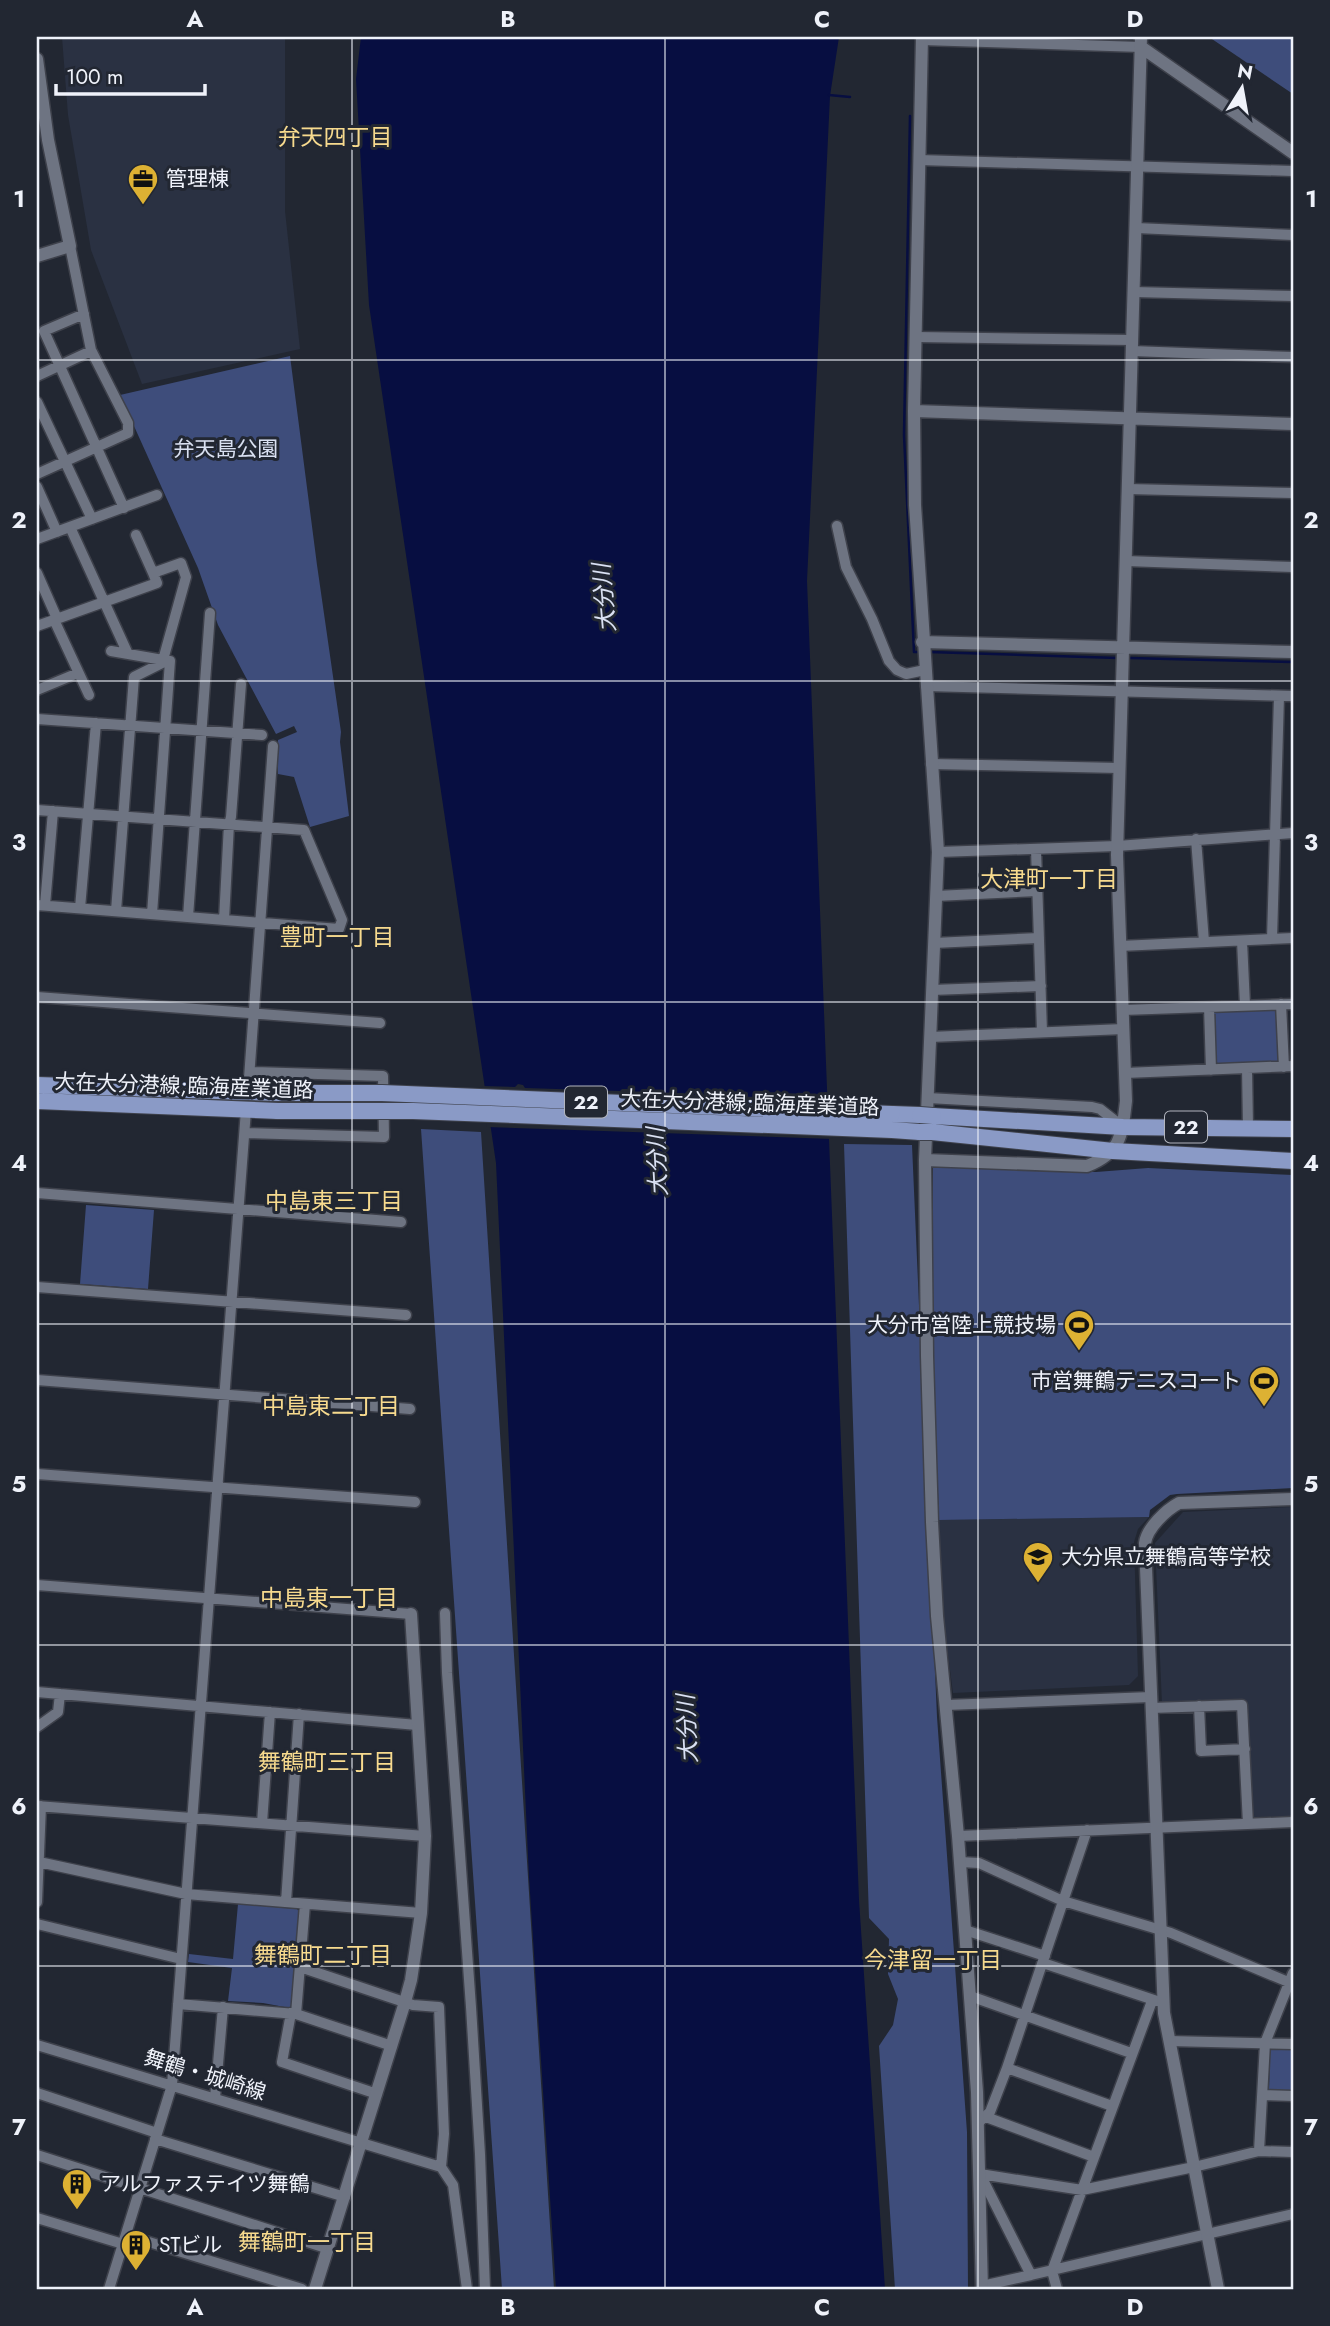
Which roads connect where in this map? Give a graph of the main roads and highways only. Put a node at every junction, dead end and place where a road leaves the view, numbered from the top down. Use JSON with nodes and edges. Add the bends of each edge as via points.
{"nodes":[{"id":1,"x":37,"y":1085,"type":"edge"},
{"id":2,"x":37,"y":1101,"type":"edge"},
{"id":3,"x":892,"y":1122,"type":"junction"},
{"id":4,"x":926,"y":1124,"type":"junction"},
{"id":5,"x":1293,"y":1129,"type":"edge"},
{"id":6,"x":1293,"y":1161,"type":"edge"}],
"edges":[{"from":1,"to":3,"type":"main road","name":"大在大分港線;臨海産業道路","number":"22","bridge":true,"via":[[383,1093]]},
{"from":2,"to":3,"type":"main road","name":"大在大分港線;臨海産業道路","number":"22","bridge":true,"via":[[278,1111]]},
{"from":3,"to":4,"type":"main road","name":"大在大分港線;臨海産業道路","number":"22"},
{"from":4,"to":5,"type":"main road","name":"大在大分港線;臨海産業道路","number":"22"},
{"from":4,"to":6,"type":"main road","name":"大在大分港線;臨海産業道路","number":"22","via":[[1113,1151]]}]}
